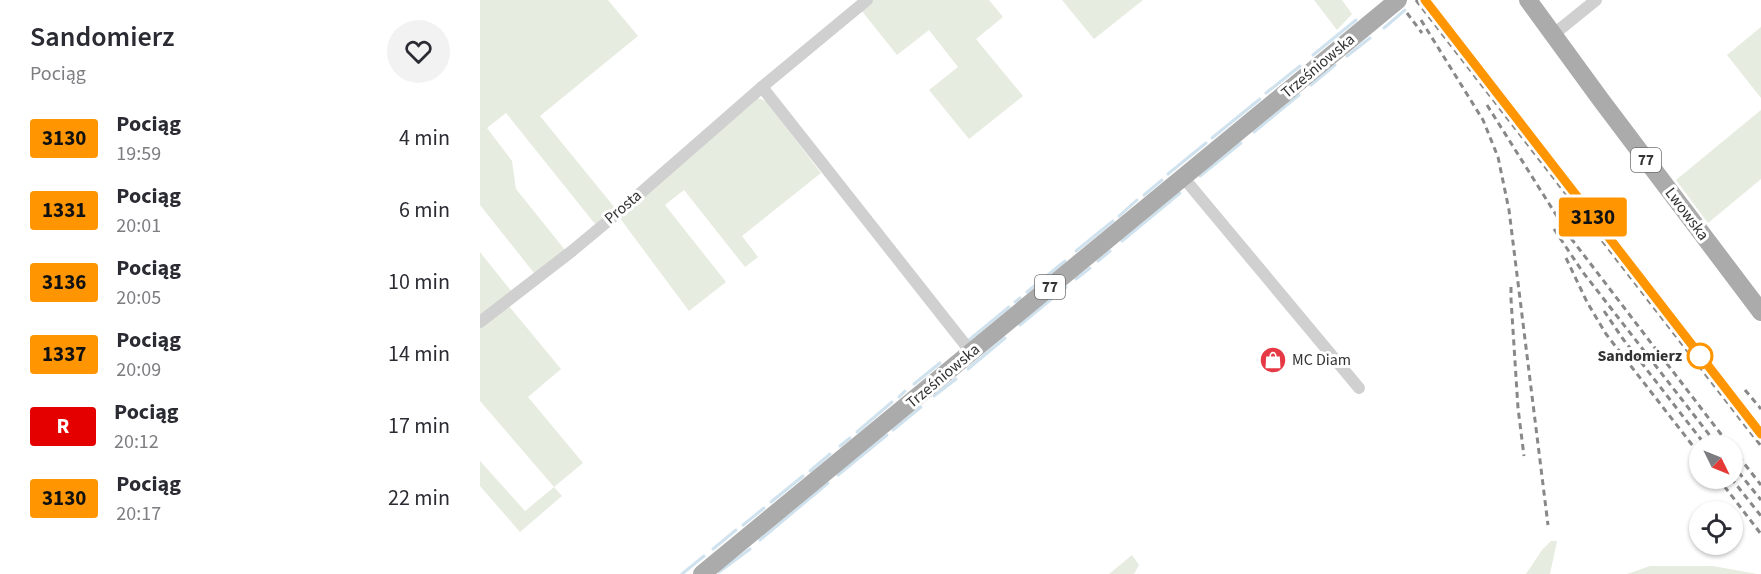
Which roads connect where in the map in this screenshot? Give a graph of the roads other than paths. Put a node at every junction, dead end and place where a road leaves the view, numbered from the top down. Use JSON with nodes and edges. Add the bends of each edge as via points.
{"nodes":[{"id":1,"x":867,"y":0,"type":"edge"},
{"id":2,"x":1398,"y":0,"type":"edge"},
{"id":3,"x":1528,"y":0,"type":"edge"},
{"id":4,"x":1596,"y":0,"type":"edge"},
{"id":5,"x":1554,"y":34,"type":"junction"},
{"id":6,"x":762,"y":87,"type":"junction"},
{"id":7,"x":1183,"y":177,"type":"junction"},
{"id":8,"x":1761,"y":312,"type":"edge"},
{"id":9,"x":480,"y":322,"type":"edge"},
{"id":10,"x":971,"y":352,"type":"junction"},
{"id":11,"x":1359,"y":388,"type":"dead end"},
{"id":12,"x":702,"y":574,"type":"edge"}],
"edges":[{"from":1,"to":6,"type":"street","name":"Prosta"},
{"from":2,"to":7,"type":"main road","name":"Trześniowska","number":"77"},
{"from":3,"to":5,"type":"main road","name":"Lwowska","number":"77"},
{"from":4,"to":5,"type":"street"},
{"from":5,"to":8,"type":"main road","name":"Lwowska","number":"77"},
{"from":6,"to":9,"type":"street","name":"Prosta","via":[[620,211]]},
{"from":6,"to":10,"type":"street"},
{"from":7,"to":10,"type":"main road","name":"Trześniowska","number":"77"},
{"from":7,"to":11,"type":"street"},
{"from":10,"to":12,"type":"main road","name":"Trześniowska","number":"77"}]}
